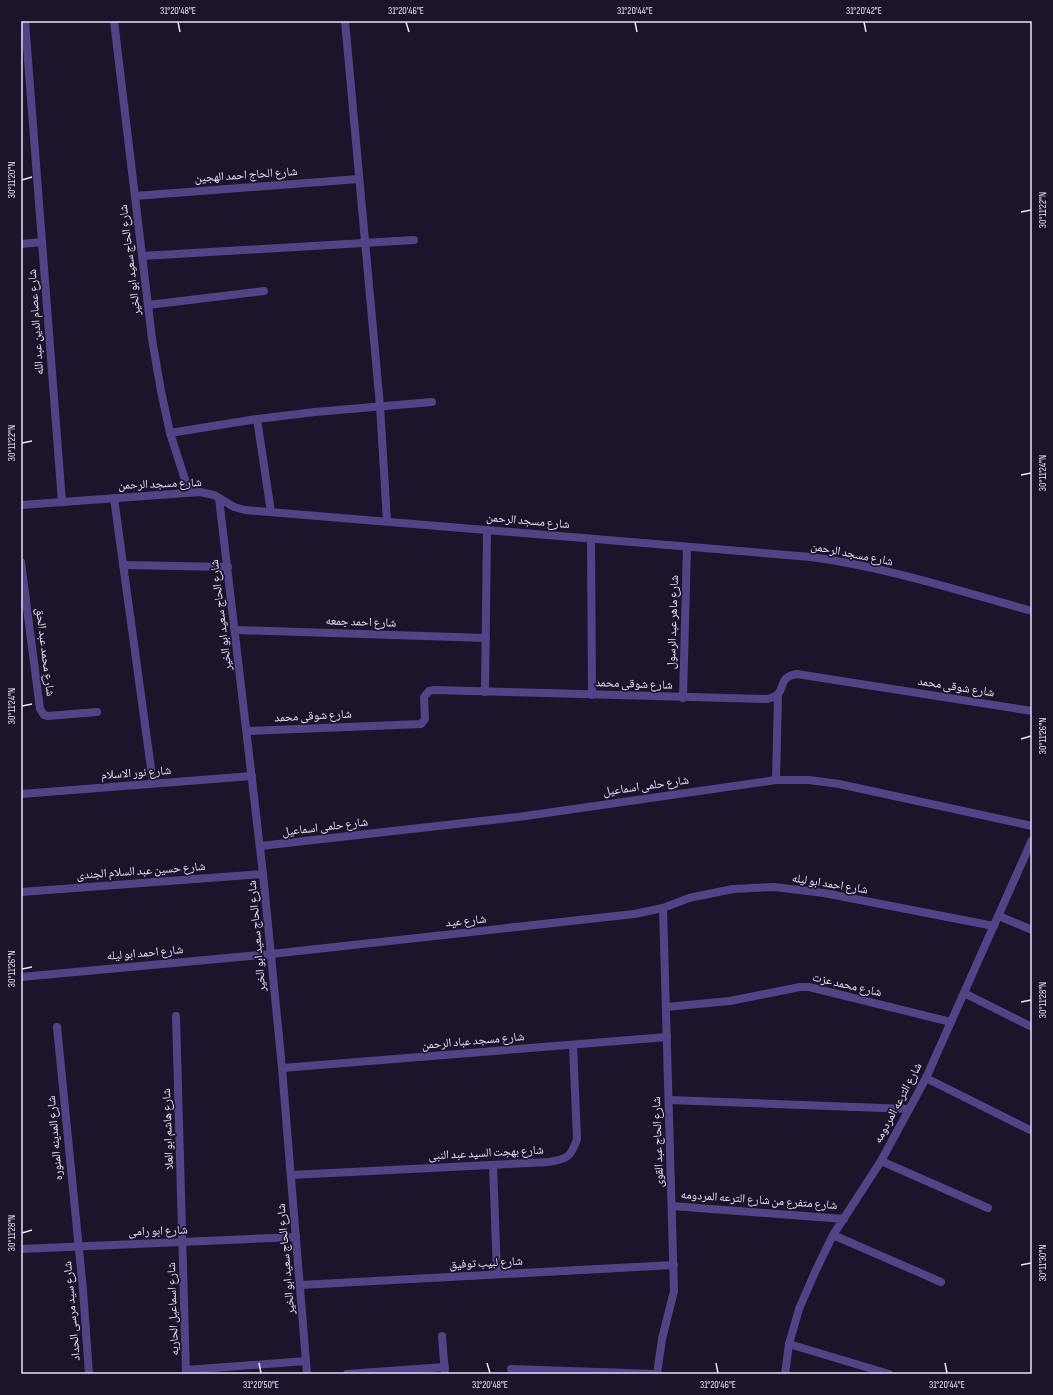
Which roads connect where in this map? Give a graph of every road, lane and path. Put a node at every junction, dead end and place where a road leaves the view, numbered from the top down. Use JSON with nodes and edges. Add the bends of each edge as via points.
{"nodes":[{"id":1,"x":25,"y":21,"type":"edge"},
{"id":2,"x":114,"y":21,"type":"edge"},
{"id":3,"x":344,"y":21,"type":"edge"},
{"id":4,"x":359,"y":179,"type":"junction"},
{"id":5,"x":135,"y":196,"type":"junction"},
{"id":6,"x":414,"y":240,"type":"dead end"},
{"id":7,"x":42,"y":242,"type":"junction"},
{"id":8,"x":21,"y":244,"type":"edge"},
{"id":9,"x":365,"y":244,"type":"junction"},
{"id":10,"x":142,"y":256,"type":"junction"},
{"id":11,"x":264,"y":291,"type":"dead end"},
{"id":12,"x":148,"y":305,"type":"junction"},
{"id":13,"x":432,"y":402,"type":"dead end"},
{"id":14,"x":380,"y":406,"type":"junction"},
{"id":15,"x":257,"y":419,"type":"junction"},
{"id":16,"x":170,"y":433,"type":"junction"},
{"id":17,"x":189,"y":492,"type":"junction"},
{"id":18,"x":114,"y":498,"type":"junction"},
{"id":19,"x":219,"y":498,"type":"junction"},
{"id":20,"x":62,"y":502,"type":"junction"},
{"id":21,"x":21,"y":505,"type":"edge"},
{"id":22,"x":270,"y":512,"type":"junction"},
{"id":23,"x":387,"y":521,"type":"junction"},
{"id":24,"x":487,"y":530,"type":"junction"},
{"id":25,"x":591,"y":539,"type":"junction"},
{"id":26,"x":687,"y":547,"type":"junction"},
{"id":27,"x":21,"y":562,"type":"edge"},
{"id":28,"x":124,"y":565,"type":"junction"},
{"id":29,"x":228,"y":567,"type":"junction"},
{"id":30,"x":1032,"y":611,"type":"edge"},
{"id":31,"x":235,"y":630,"type":"junction"},
{"id":32,"x":486,"y":638,"type":"junction"},
{"id":33,"x":485,"y":692,"type":"junction"},
{"id":34,"x":592,"y":695,"type":"junction"},
{"id":35,"x":778,"y":695,"type":"junction"},
{"id":36,"x":683,"y":698,"type":"junction"},
{"id":37,"x":1032,"y":711,"type":"edge"},
{"id":38,"x":97,"y":712,"type":"dead end"},
{"id":39,"x":247,"y":731,"type":"junction"},
{"id":40,"x":252,"y":776,"type":"junction"},
{"id":41,"x":776,"y":780,"type":"junction"},
{"id":42,"x":153,"y":783,"type":"junction"},
{"id":43,"x":21,"y":794,"type":"edge"},
{"id":44,"x":1032,"y":826,"type":"edge"},
{"id":45,"x":1032,"y":840,"type":"edge"},
{"id":46,"x":260,"y":846,"type":"junction"},
{"id":47,"x":263,"y":874,"type":"junction"},
{"id":48,"x":21,"y":892,"type":"edge"},
{"id":49,"x":663,"y":908,"type":"junction"},
{"id":50,"x":999,"y":916,"type":"junction"},
{"id":51,"x":994,"y":926,"type":"junction"},
{"id":52,"x":1032,"y":930,"type":"edge"},
{"id":53,"x":271,"y":954,"type":"junction"},
{"id":54,"x":21,"y":977,"type":"edge"},
{"id":55,"x":964,"y":993,"type":"junction"},
{"id":56,"x":666,"y":1007,"type":"junction"},
{"id":57,"x":176,"y":1016,"type":"dead end"},
{"id":58,"x":951,"y":1022,"type":"junction"},
{"id":59,"x":57,"y":1027,"type":"dead end"},
{"id":60,"x":1032,"y":1028,"type":"edge"},
{"id":61,"x":667,"y":1037,"type":"junction"},
{"id":62,"x":573,"y":1045,"type":"junction"},
{"id":63,"x":282,"y":1068,"type":"junction"},
{"id":64,"x":926,"y":1078,"type":"junction"},
{"id":65,"x":669,"y":1100,"type":"junction"},
{"id":66,"x":909,"y":1109,"type":"junction"},
{"id":67,"x":1030,"y":1130,"type":"dead end"},
{"id":68,"x":881,"y":1161,"type":"junction"},
{"id":69,"x":493,"y":1165,"type":"junction"},
{"id":70,"x":291,"y":1175,"type":"junction"},
{"id":71,"x":672,"y":1206,"type":"junction"},
{"id":72,"x":988,"y":1208,"type":"dead end"},
{"id":73,"x":844,"y":1219,"type":"junction"},
{"id":74,"x":833,"y":1235,"type":"junction"},
{"id":75,"x":296,"y":1236,"type":"junction"},
{"id":76,"x":183,"y":1242,"type":"junction"},
{"id":77,"x":78,"y":1246,"type":"junction"},
{"id":78,"x":21,"y":1249,"type":"edge"},
{"id":79,"x":674,"y":1265,"type":"junction"},
{"id":80,"x":497,"y":1274,"type":"junction"},
{"id":81,"x":941,"y":1282,"type":"dead end"},
{"id":82,"x":300,"y":1286,"type":"junction"},
{"id":83,"x":442,"y":1336,"type":"dead end"},
{"id":84,"x":789,"y":1344,"type":"junction"},
{"id":85,"x":306,"y":1361,"type":"junction"},
{"id":86,"x":511,"y":1369,"type":"dead end"},
{"id":87,"x":445,"y":1370,"type":"edge"},
{"id":88,"x":186,"y":1372,"type":"edge"},
{"id":89,"x":588,"y":1372,"type":"edge"},
{"id":90,"x":89,"y":1374,"type":"edge"},
{"id":91,"x":307,"y":1374,"type":"edge"},
{"id":92,"x":348,"y":1374,"type":"edge"},
{"id":93,"x":656,"y":1374,"type":"edge"},
{"id":94,"x":785,"y":1374,"type":"edge"},
{"id":95,"x":888,"y":1374,"type":"edge"}],
"edges":[{"from":1,"to":7,"type":"street","name":"شارع عصام الدين عبد الله"},
{"from":2,"to":5,"type":"street","name":"شارع الحاج سعيد ابو الخير"},
{"from":3,"to":4,"type":"street"},
{"from":4,"to":5,"type":"street","name":"شارع الحاج احمد الهجين"},
{"from":4,"to":9,"type":"street"},
{"from":5,"to":10,"type":"street","name":"شارع الحاج سعيد ابو الخير"},
{"from":6,"to":9,"type":"street"},
{"from":7,"to":8,"type":"street"},
{"from":7,"to":20,"type":"street","name":"شارع عصام الدين عبد الله"},
{"from":9,"to":10,"type":"street"},
{"from":9,"to":14,"type":"street"},
{"from":10,"to":12,"type":"street","name":"شارع الحاج سعيد ابو الخير"},
{"from":11,"to":12,"type":"street"},
{"from":12,"to":16,"type":"street","name":"شارع الحاج سعيد ابو الخير"},
{"from":13,"to":14,"type":"street"},
{"from":14,"to":15,"type":"street"},
{"from":14,"to":23,"type":"street"},
{"from":15,"to":16,"type":"street"},
{"from":15,"to":22,"type":"street"},
{"from":16,"to":17,"type":"street","name":"شارع الحاج سعيد ابو الخير"},
{"from":17,"to":18,"type":"street","name":"شارع مسجد الرحمن"},
{"from":17,"to":19,"type":"street","name":"شارع مسجد الرحمن","via":[[200,492]]},
{"from":18,"to":20,"type":"street","name":"شارع مسجد الرحمن"},
{"from":18,"to":28,"type":"street"},
{"from":19,"to":22,"type":"street","name":"شارع مسجد الرحمن","via":[[234,508]]},
{"from":19,"to":29,"type":"street","name":"شارع الحاج سعيد ابو الخير"},
{"from":20,"to":21,"type":"street","name":"شارع مسجد الرحمن"},
{"from":22,"to":23,"type":"street","name":"شارع مسجد الرحمن"},
{"from":23,"to":24,"type":"street","name":"شارع مسجد الرحمن"},
{"from":24,"to":25,"type":"street","name":"شارع مسجد الرحمن"},
{"from":24,"to":32,"type":"street"},
{"from":25,"to":26,"type":"street","name":"شارع مسجد الرحمن"},
{"from":25,"to":34,"type":"street"},
{"from":26,"to":30,"type":"street","name":"شارع مسجد الرحمن","via":[[842,561]]},
{"from":26,"to":36,"type":"street","name":"شارع ماهر عبد الرسول"},
{"from":27,"to":38,"type":"street","name":"شارع محمد عبد الحق","via":[[40,709],[48,716]]},
{"from":28,"to":29,"type":"street"},
{"from":28,"to":42,"type":"street"},
{"from":29,"to":31,"type":"street","name":"شارع الحاج سعيد ابو الخير"},
{"from":31,"to":32,"type":"street","name":"شارع احمد جمعه"},
{"from":31,"to":39,"type":"street","name":"شارع الحاج سعيد ابو الخير"},
{"from":32,"to":33,"type":"street"},
{"from":33,"to":34,"type":"street","name":"شارع شوقى محمد"},
{"from":33,"to":39,"type":"street","name":"شارع شوقى محمد","via":[[429,691],[424,697],[425,719],[421,724]]},
{"from":34,"to":36,"type":"street","name":"شارع شوقى محمد"},
{"from":35,"to":36,"type":"street","name":"شارع شوقى محمد","via":[[767,699]]},
{"from":35,"to":37,"type":"street","name":"شارع شوقى محمد","via":[[786,678],[797,674]]},
{"from":35,"to":41,"type":"street"},
{"from":39,"to":40,"type":"street","name":"شارع الحاج سعيد ابو الخير"},
{"from":40,"to":42,"type":"street","name":"شارع نور الاسلام"},
{"from":40,"to":46,"type":"street","name":"شارع الحاج سعيد ابو الخير"},
{"from":41,"to":44,"type":"street","name":"شارع حلمى اسماعيل","via":[[809,780],[839,784]]},
{"from":41,"to":46,"type":"street","name":"شارع حلمى اسماعيل","via":[[518,817]]},
{"from":42,"to":43,"type":"street","name":"شارع نور الاسلام"},
{"from":45,"to":50,"type":"street","name":"شارع الترعه المردومه"},
{"from":46,"to":47,"type":"street","name":"شارع الحاج سعيد ابو الخير"},
{"from":47,"to":48,"type":"street","name":"شارع حسين عبد السلام الجندى"},
{"from":47,"to":53,"type":"street","name":"شارع الحاج سعيد ابو الخير"},
{"from":49,"to":51,"type":"street","name":"شارع احمد ابو ليله","via":[[689,898],[733,889],[774,887],[824,893]]},
{"from":49,"to":53,"type":"street","name":"شارع عيد","via":[[634,914]]},
{"from":49,"to":56,"type":"street","name":"شارع الحاج عبد القوى"},
{"from":50,"to":51,"type":"street","name":"شارع الترعه المردومه"},
{"from":50,"to":52,"type":"street"},
{"from":51,"to":55,"type":"street","name":"شارع الترعه المردومه"},
{"from":53,"to":54,"type":"street","name":"شارع احمد ابو ليله"},
{"from":53,"to":63,"type":"street","name":"شارع الحاج سعيد ابو الخير"},
{"from":55,"to":58,"type":"street","name":"شارع الترعه المردومه"},
{"from":55,"to":60,"type":"street"},
{"from":56,"to":58,"type":"street","name":"شارع محمد عزت","via":[[730,1001],[809,987]]},
{"from":56,"to":61,"type":"street","name":"شارع الحاج عبد القوى"},
{"from":57,"to":76,"type":"street","name":"شارع هاشم ابو العلا"},
{"from":58,"to":64,"type":"street","name":"شارع الترعه المردومه"},
{"from":59,"to":77,"type":"street","name":"شارع المدينه المنوره"},
{"from":61,"to":62,"type":"street","name":"شارع مسجد عباد الرحمن"},
{"from":61,"to":65,"type":"street","name":"شارع الحاج عبد القوى"},
{"from":62,"to":63,"type":"street","name":"شارع مسجد عباد الرحمن"},
{"from":62,"to":69,"type":"street","name":"شارع بهجت السيد عبد النبى","via":[[577,1139],[573,1150],[564,1159],[549,1162]]},
{"from":63,"to":70,"type":"street","name":"شارع الحاج سعيد ابو الخير"},
{"from":64,"to":66,"type":"street","name":"شارع الترعه المردومه"},
{"from":64,"to":67,"type":"street"},
{"from":65,"to":66,"type":"street"},
{"from":65,"to":71,"type":"street","name":"شارع الحاج عبد القوى"},
{"from":66,"to":68,"type":"street","name":"شارع الترعه المردومه"},
{"from":68,"to":72,"type":"street"},
{"from":68,"to":73,"type":"street","name":"شارع الترعه المردومه"},
{"from":69,"to":70,"type":"street","name":"شارع بهجت السيد عبد النبى"},
{"from":69,"to":80,"type":"street"},
{"from":70,"to":75,"type":"street","name":"شارع الحاج سعيد ابو الخير"},
{"from":71,"to":73,"type":"street","name":"شارع متفرع من شارع الترعه المردومه"},
{"from":71,"to":79,"type":"street","name":"شارع الحاج عبد القوى"},
{"from":73,"to":74,"type":"street","name":"شارع الترعه المردومه"},
{"from":74,"to":81,"type":"street"},
{"from":74,"to":84,"type":"street","name":"شارع الترعه المردومه","via":[[798,1309]]},
{"from":75,"to":76,"type":"street","name":"شارع ابو رامى"},
{"from":75,"to":82,"type":"street","name":"شارع الحاج سعيد ابو الخير"},
{"from":76,"to":77,"type":"street","name":"شارع ابو رامى"},
{"from":76,"to":88,"type":"street","name":"شارع اسماعيل الحاريه"},
{"from":77,"to":78,"type":"street","name":"شارع ابو رامى"},
{"from":77,"to":90,"type":"street","name":"شارع سيد مرسى الحداد"},
{"from":79,"to":80,"type":"street","name":"شارع لبيب توفيق"},
{"from":79,"to":93,"type":"street","name":"شارع الحاج عبد القوى","via":[[674,1290]]},
{"from":80,"to":82,"type":"street","name":"شارع لبيب توفيق"},
{"from":82,"to":85,"type":"street","name":"شارع الحاج سعيد ابو الخير"},
{"from":83,"to":87,"type":"street"},
{"from":84,"to":94,"type":"street","name":"شارع الترعه المردومه"},
{"from":84,"to":95,"type":"street"},
{"from":85,"to":88,"type":"street"},
{"from":85,"to":91,"type":"street","name":"شارع الحاج سعيد ابو الخير"},
{"from":86,"to":89,"type":"street"},
{"from":87,"to":92,"type":"street"},
{"from":89,"to":93,"type":"street"}]}
